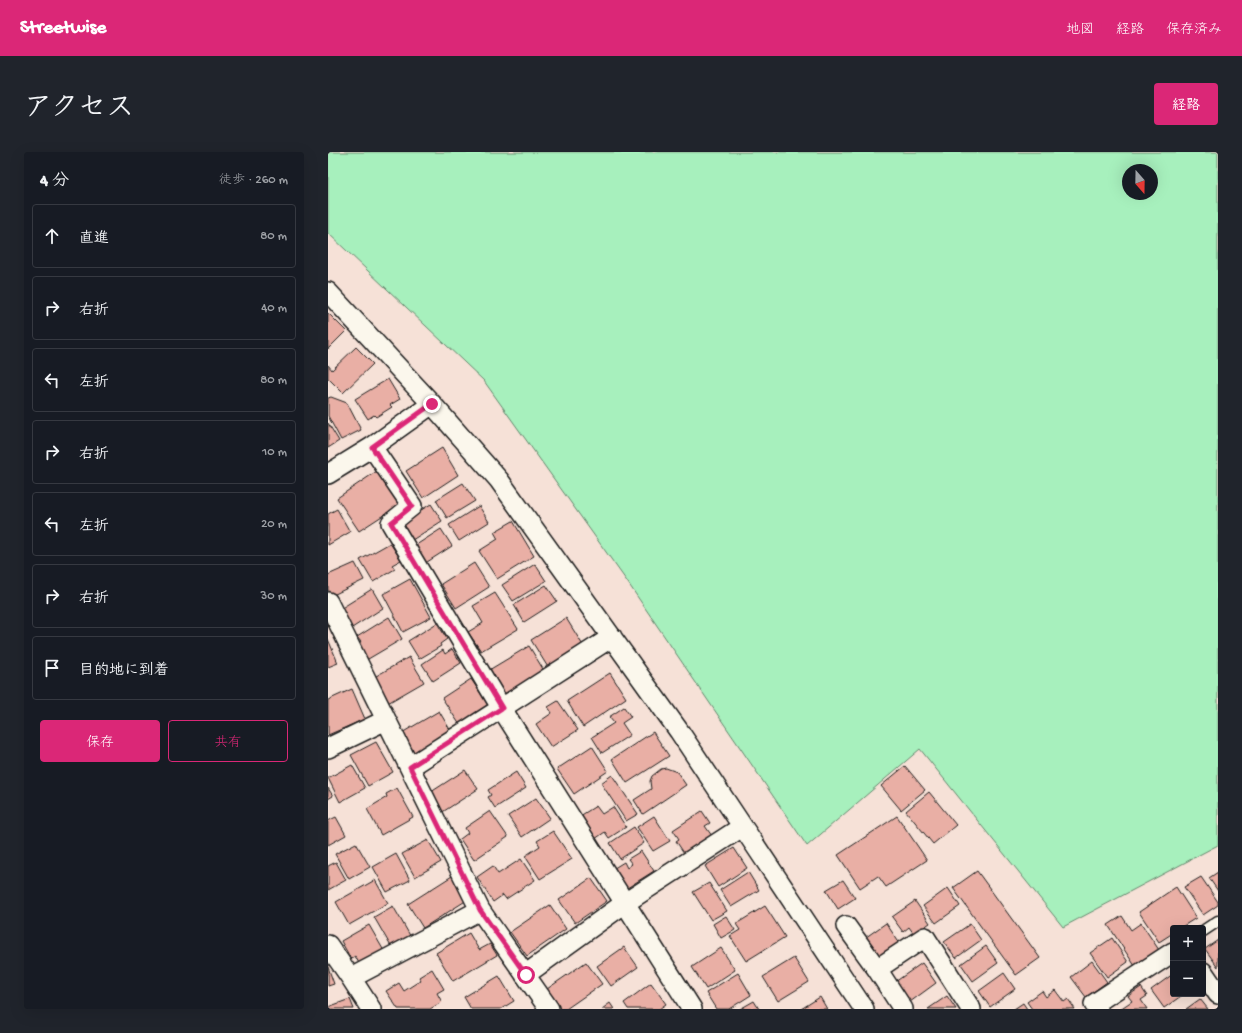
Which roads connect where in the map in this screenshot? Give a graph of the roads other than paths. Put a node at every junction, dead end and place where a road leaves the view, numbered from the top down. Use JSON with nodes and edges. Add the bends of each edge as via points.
{"nodes":[{"id":1,"x":328,"y":292,"type":"edge"},
{"id":2,"x":432,"y":404,"type":"junction"},
{"id":3,"x":372,"y":447,"type":"junction"},
{"id":4,"x":328,"y":474,"type":"edge"},
{"id":5,"x":328,"y":602,"type":"edge"},
{"id":6,"x":612,"y":637,"type":"junction"},
{"id":7,"x":502,"y":708,"type":"junction"},
{"id":8,"x":386,"y":720,"type":"junction"},
{"id":9,"x":328,"y":748,"type":"edge"},
{"id":10,"x":410,"y":767,"type":"junction"},
{"id":11,"x":742,"y":827,"type":"junction"},
{"id":12,"x":624,"y":903,"type":"junction"},
{"id":13,"x":480,"y":910,"type":"junction"},
{"id":14,"x":1218,"y":921,"type":"edge"},
{"id":15,"x":846,"y":926,"type":"dead end"},
{"id":16,"x":1206,"y":930,"type":"edge"},
{"id":17,"x":328,"y":945,"type":"edge"},
{"id":18,"x":1170,"y":954,"type":"edge"},
{"id":19,"x":877,"y":969,"type":"junction"},
{"id":20,"x":526,"y":975,"type":"junction"},
{"id":21,"x":1206,"y":976,"type":"edge"},
{"id":22,"x":351,"y":978,"type":"junction"},
{"id":23,"x":1218,"y":994,"type":"edge"},
{"id":24,"x":371,"y":1009,"type":"edge"},
{"id":25,"x":549,"y":1009,"type":"edge"},
{"id":26,"x":692,"y":1009,"type":"edge"},
{"id":27,"x":864,"y":1009,"type":"edge"},
{"id":28,"x":903,"y":1009,"type":"edge"},
{"id":29,"x":971,"y":1009,"type":"edge"},
{"id":30,"x":1098,"y":1009,"type":"edge"}],
"edges":[{"from":1,"to":2,"type":"street"},
{"from":2,"to":3,"type":"street"},
{"from":2,"to":6,"type":"street","via":[[499,480]]},
{"from":3,"to":4,"type":"street"},
{"from":3,"to":7,"type":"street","via":[[412,506],[391,523]]},
{"from":5,"to":8,"type":"street"},
{"from":6,"to":7,"type":"street"},
{"from":6,"to":11,"type":"street","via":[[679,731]]},
{"from":7,"to":10,"type":"street"},
{"from":7,"to":12,"type":"street"},
{"from":8,"to":9,"type":"street"},
{"from":8,"to":10,"type":"street"},
{"from":10,"to":13,"type":"street"},
{"from":11,"to":12,"type":"street"},
{"from":11,"to":27,"type":"street"},
{"from":12,"to":20,"type":"street"},
{"from":12,"to":26,"type":"street"},
{"from":13,"to":20,"type":"street"},
{"from":13,"to":22,"type":"street"},
{"from":14,"to":16,"type":"lane"},
{"from":15,"to":19,"type":"street"},
{"from":17,"to":22,"type":"street"},
{"from":18,"to":30,"type":"street","via":[[1094,1004]]},
{"from":19,"to":28,"type":"street"},
{"from":19,"to":29,"type":"street","via":[[925,937]]},
{"from":20,"to":25,"type":"street"},
{"from":21,"to":23,"type":"street"},
{"from":22,"to":24,"type":"street"}]}
